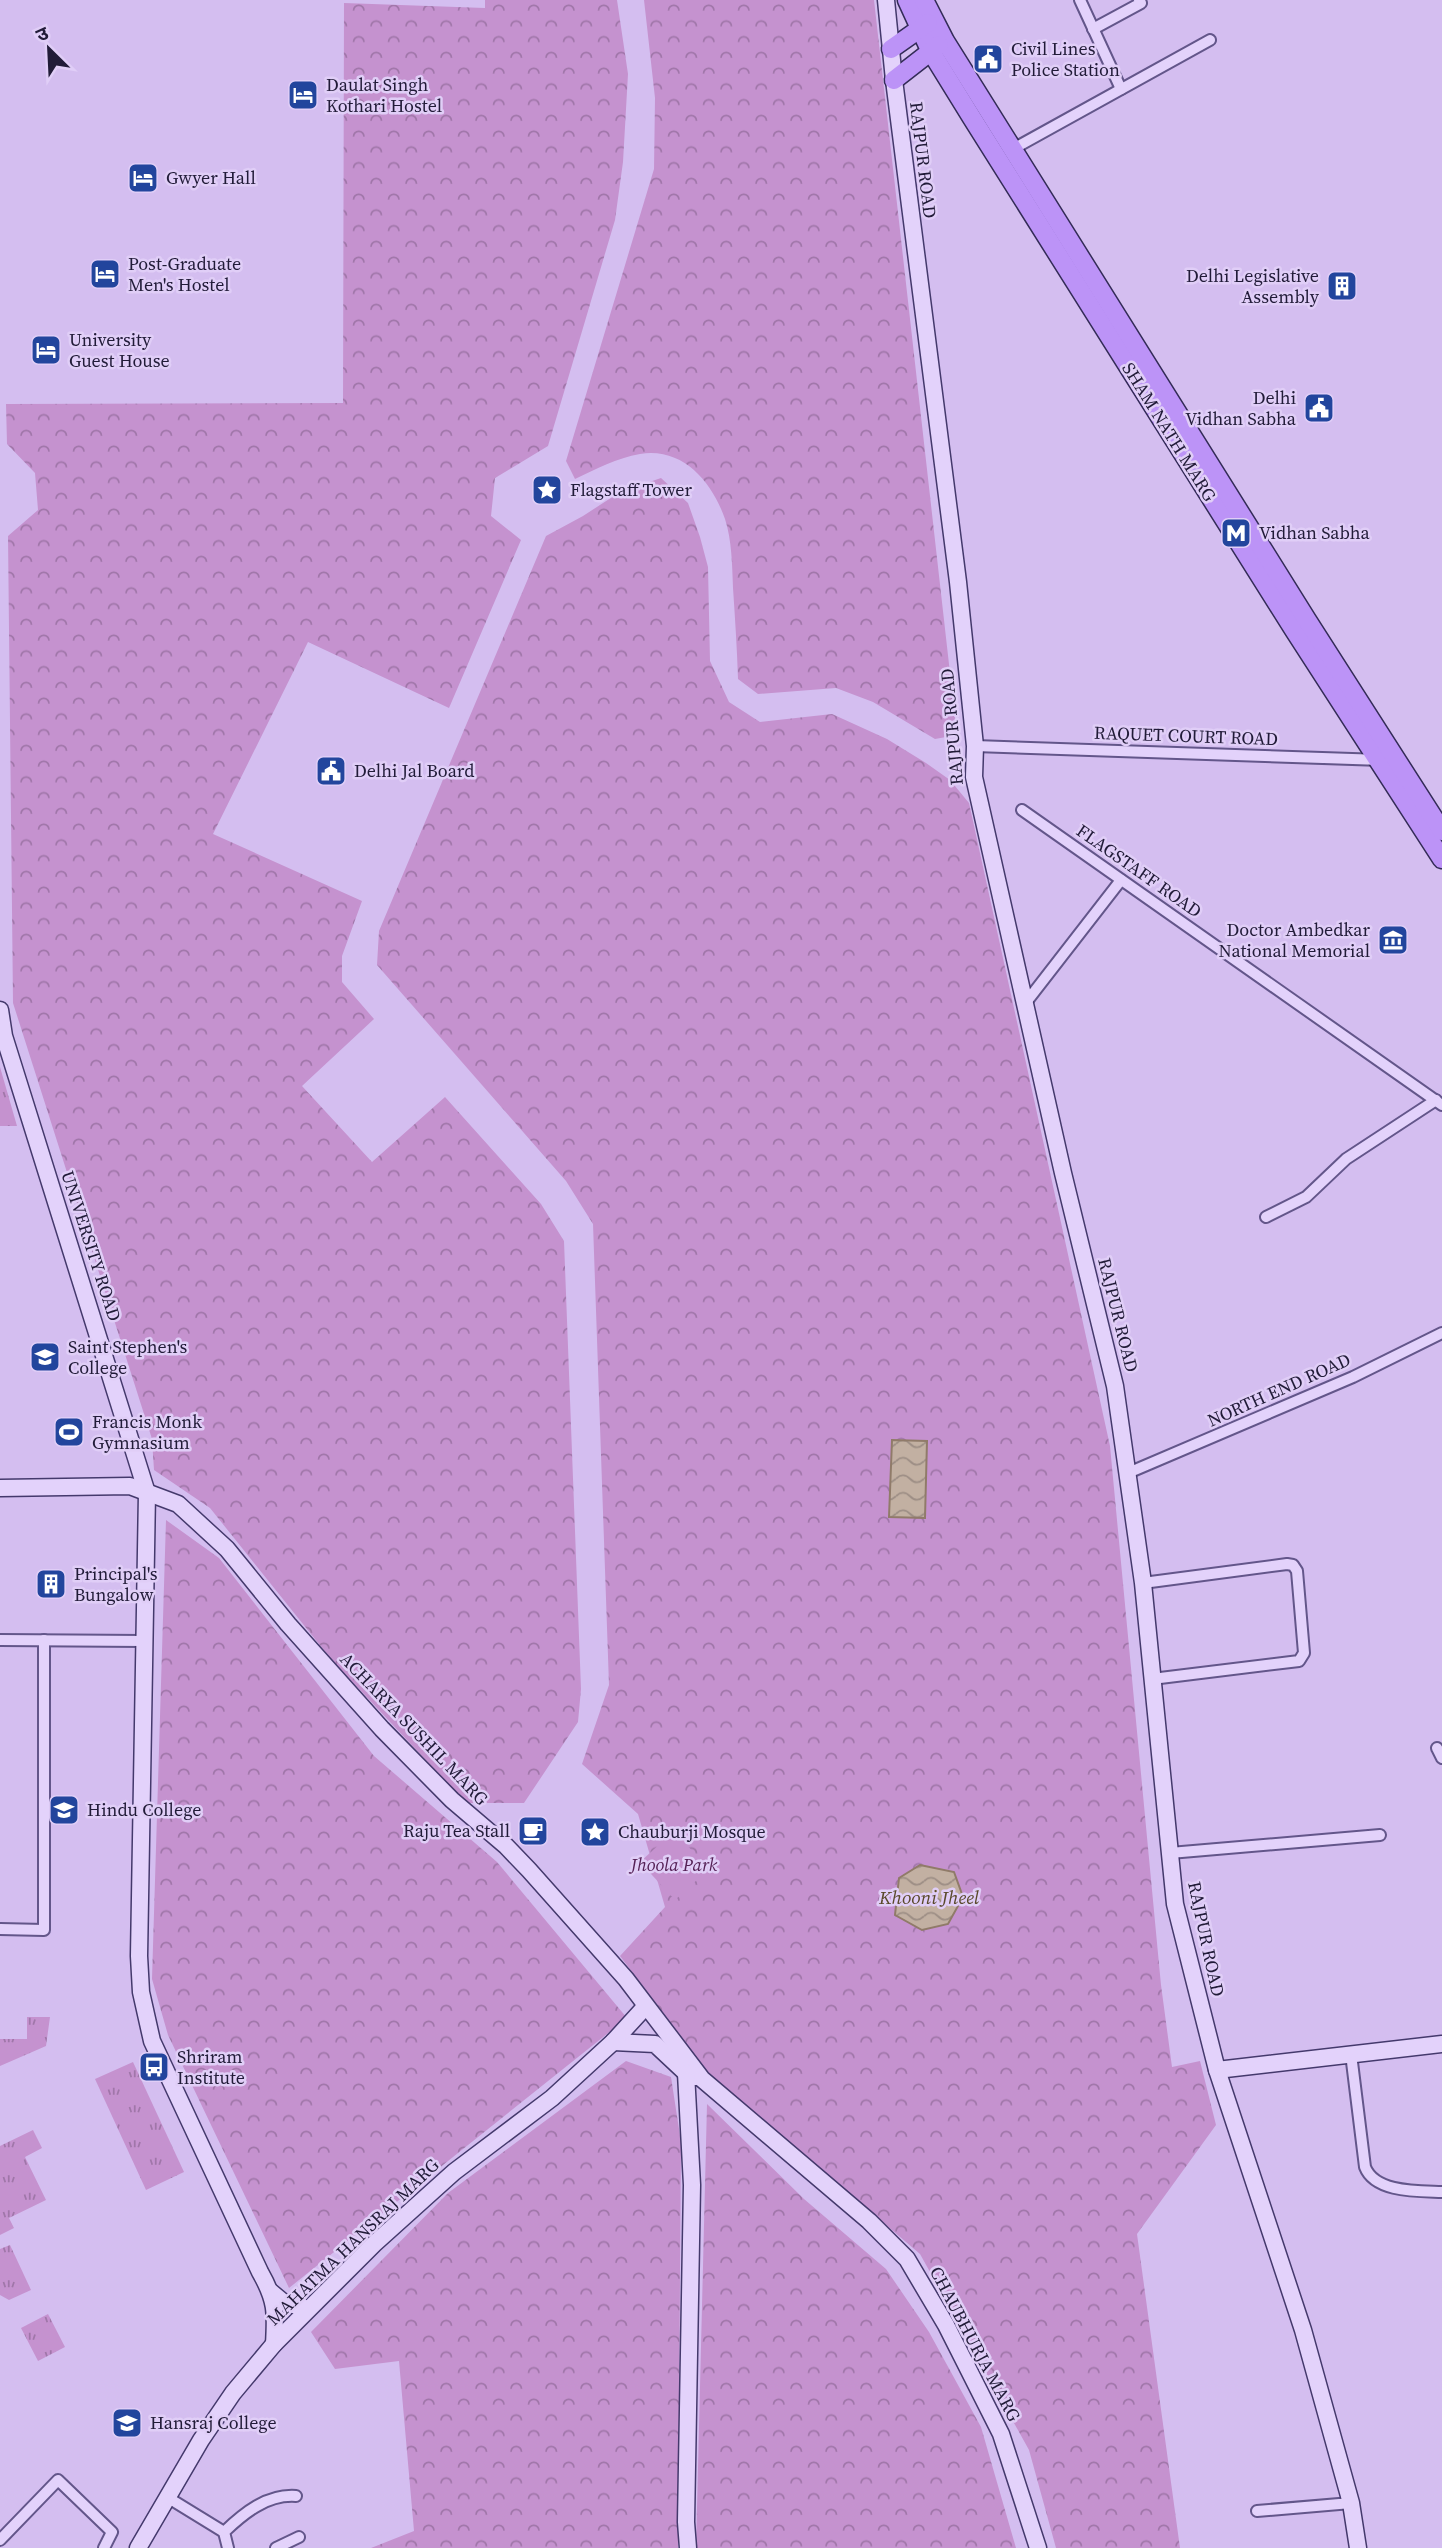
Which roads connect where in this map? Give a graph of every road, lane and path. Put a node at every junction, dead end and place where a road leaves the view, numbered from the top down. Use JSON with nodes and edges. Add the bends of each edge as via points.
{"nodes":[{"id":1,"x":886,"y":0,"type":"edge"},
{"id":2,"x":907,"y":0,"type":"edge"},
{"id":3,"x":924,"y":0,"type":"edge"},
{"id":4,"x":1080,"y":0,"type":"edge"},
{"id":5,"x":1139,"y":0,"type":"edge"},
{"id":6,"x":927,"y":24,"type":"junction"},
{"id":7,"x":1093,"y":29,"type":"junction"},
{"id":8,"x":1210,"y":40,"type":"dead end"},
{"id":9,"x":937,"y":46,"type":"junction"},
{"id":10,"x":891,"y":49,"type":"junction"},
{"id":11,"x":894,"y":80,"type":"junction"},
{"id":12,"x":1121,"y":89,"type":"junction"},
{"id":13,"x":1013,"y":149,"type":"junction"},
{"id":14,"x":975,"y":746,"type":"junction"},
{"id":15,"x":1387,"y":759,"type":"junction"},
{"id":16,"x":1022,"y":810,"type":"dead end"},
{"id":17,"x":1442,"y":831,"type":"edge"},
{"id":18,"x":1442,"y":859,"type":"edge"},
{"id":19,"x":1121,"y":880,"type":"junction"},
{"id":20,"x":1024,"y":1004,"type":"junction"},
{"id":21,"x":0,"y":1010,"type":"edge"},
{"id":22,"x":1439,"y":1103,"type":"edge"},
{"id":23,"x":1266,"y":1217,"type":"dead end"},
{"id":24,"x":1442,"y":1333,"type":"edge"},
{"id":25,"x":1128,"y":1473,"type":"junction"},
{"id":26,"x":0,"y":1488,"type":"edge"},
{"id":27,"x":147,"y":1493,"type":"junction"},
{"id":28,"x":0,"y":1499,"type":"edge"},
{"id":29,"x":1143,"y":1583,"type":"junction"},
{"id":30,"x":0,"y":1640,"type":"edge"},
{"id":31,"x":44,"y":1640,"type":"junction"},
{"id":32,"x":144,"y":1641,"type":"junction"},
{"id":33,"x":1153,"y":1679,"type":"junction"},
{"id":34,"x":1380,"y":1835,"type":"dead end"},
{"id":35,"x":1170,"y":1853,"type":"junction"},
{"id":36,"x":0,"y":1929,"type":"edge"},
{"id":37,"x":645,"y":2007,"type":"junction"},
{"id":38,"x":613,"y":2042,"type":"junction"},
{"id":39,"x":1442,"y":2044,"type":"edge"},
{"id":40,"x":1351,"y":2054,"type":"junction"},
{"id":41,"x":1217,"y":2070,"type":"junction"},
{"id":42,"x":686,"y":2073,"type":"junction"},
{"id":43,"x":702,"y":2079,"type":"junction"},
{"id":44,"x":1442,"y":2192,"type":"edge"},
{"id":45,"x":271,"y":2292,"type":"junction"},
{"id":46,"x":308,"y":2309,"type":"junction"},
{"id":47,"x":274,"y":2344,"type":"junction"},
{"id":48,"x":296,"y":2496,"type":"dead end"},
{"id":49,"x":167,"y":2497,"type":"junction"},
{"id":50,"x":1351,"y":2503,"type":"junction"},
{"id":51,"x":1257,"y":2511,"type":"dead end"},
{"id":52,"x":224,"y":2532,"type":"junction"},
{"id":53,"x":299,"y":2537,"type":"dead end"},
{"id":54,"x":0,"y":2540,"type":"edge"},
{"id":55,"x":104,"y":2548,"type":"edge"},
{"id":56,"x":138,"y":2548,"type":"edge"},
{"id":57,"x":228,"y":2548,"type":"edge"},
{"id":58,"x":276,"y":2548,"type":"edge"},
{"id":59,"x":688,"y":2548,"type":"edge"},
{"id":60,"x":1038,"y":2548,"type":"edge"},
{"id":61,"x":1358,"y":2548,"type":"edge"}],
"edges":[{"from":1,"to":10,"type":"street","name":"RAJPUR ROAD"},
{"from":2,"to":6,"type":"main road","name":"SHAM NATH MARG"},
{"from":3,"to":6,"type":"main road","name":"SHAM NATH MARG"},
{"from":4,"to":7,"type":"street"},
{"from":5,"to":7,"type":"street","via":[[1141,3]]},
{"from":6,"to":9,"type":"main road","name":"SHAM NATH MARG"},
{"from":6,"to":10,"type":"main road"},
{"from":7,"to":12,"type":"street"},
{"from":8,"to":12,"type":"street"},
{"from":9,"to":11,"type":"main road"},
{"from":9,"to":13,"type":"main road","name":"SHAM NATH MARG"},
{"from":9,"to":15,"type":"main road","name":"SHAM NATH MARG","via":[[1294,630]]},
{"from":10,"to":11,"type":"street","name":"RAJPUR ROAD"},
{"from":11,"to":14,"type":"street","name":"RAJPUR ROAD"},
{"from":12,"to":13,"type":"street"},
{"from":13,"to":15,"type":"main road","name":"SHAM NATH MARG","via":[[1307,620]]},
{"from":14,"to":15,"type":"street","name":"RAQUET COURT ROAD"},
{"from":14,"to":20,"type":"street","name":"RAJPUR ROAD","via":[[974,777]]},
{"from":15,"to":17,"type":"main road","name":"SHAM NATH MARG"},
{"from":15,"to":18,"type":"main road","name":"SHAM NATH MARG"},
{"from":16,"to":19,"type":"street","name":"FLAGSTAFF ROAD"},
{"from":19,"to":20,"type":"street"},
{"from":19,"to":22,"type":"street","name":"FLAGSTAFF ROAD"},
{"from":20,"to":25,"type":"street","name":"RAJPUR ROAD","via":[[1115,1386]]},
{"from":21,"to":27,"type":"street","name":"UNIVERSITY ROAD","via":[[4,1036]]},
{"from":22,"to":23,"type":"street","via":[[1346,1159],[1306,1197]]},
{"from":24,"to":25,"type":"street","name":"NORTH END ROAD","via":[[1353,1377]]},
{"from":25,"to":29,"type":"street","name":"RAJPUR ROAD"},
{"from":26,"to":27,"type":"street","name":"ACHARYA SUSHIL MARG","via":[[130,1486]]},
{"from":27,"to":28,"type":"street"},
{"from":27,"to":32,"type":"street","name":"UNIVERSITY ROAD"},
{"from":27,"to":37,"type":"street","name":"ACHARYA SUSHIL MARG","via":[[178,1503],[227,1549],[382,1729],[529,1870],[626,1979]]},
{"from":29,"to":33,"type":"street","name":"RAJPUR ROAD"},
{"from":29,"to":33,"type":"street","via":[[1287,1564],[1297,1571],[1304,1653],[1299,1661]]},
{"from":30,"to":31,"type":"street"},
{"from":31,"to":32,"type":"street"},
{"from":31,"to":36,"type":"street","via":[[44,1930]]},
{"from":32,"to":45,"type":"street","name":"UNIVERSITY ROAD","via":[[141,1992],[152,2041]]},
{"from":33,"to":35,"type":"street","name":"RAJPUR ROAD"},
{"from":34,"to":35,"type":"street"},
{"from":35,"to":41,"type":"street","name":"RAJPUR ROAD","via":[[1175,1904]]},
{"from":37,"to":38,"type":"street","name":"MAHATMA HANSRAJ MARG"},
{"from":37,"to":43,"type":"street","name":"ACHARYA SUSHIL MARG"},
{"from":38,"to":42,"type":"street","via":[[655,2044]]},
{"from":38,"to":46,"type":"street","name":"MAHATMA HANSRAJ MARG","via":[[552,2098],[454,2172]]},
{"from":39,"to":40,"type":"street"},
{"from":40,"to":41,"type":"street"},
{"from":40,"to":44,"type":"street","via":[[1369,2174],[1396,2189]]},
{"from":41,"to":50,"type":"street","name":"RAJPUR ROAD","via":[[1303,2330]]},
{"from":42,"to":43,"type":"street"},
{"from":42,"to":59,"type":"street","via":[[692,2185]]},
{"from":43,"to":60,"type":"street","name":"CHAUBHURJA MARG","via":[[907,2259],[1001,2434]]},
{"from":45,"to":46,"type":"street","via":[[283,2302]]},
{"from":45,"to":47,"type":"street"},
{"from":46,"to":47,"type":"street","name":"MAHATMA HANSRAJ MARG"},
{"from":47,"to":49,"type":"street","name":"MAHATMA HANSRAJ MARG","via":[[233,2393]]},
{"from":48,"to":52,"type":"street","via":[[267,2500]]},
{"from":49,"to":52,"type":"street"},
{"from":49,"to":56,"type":"street","name":"MAHATMA HANSRAJ MARG"},
{"from":50,"to":51,"type":"street"},
{"from":50,"to":61,"type":"street","name":"RAJPUR ROAD"},
{"from":52,"to":57,"type":"street"},
{"from":53,"to":58,"type":"street"},
{"from":54,"to":55,"type":"street","via":[[58,2480],[112,2532]]}]}
